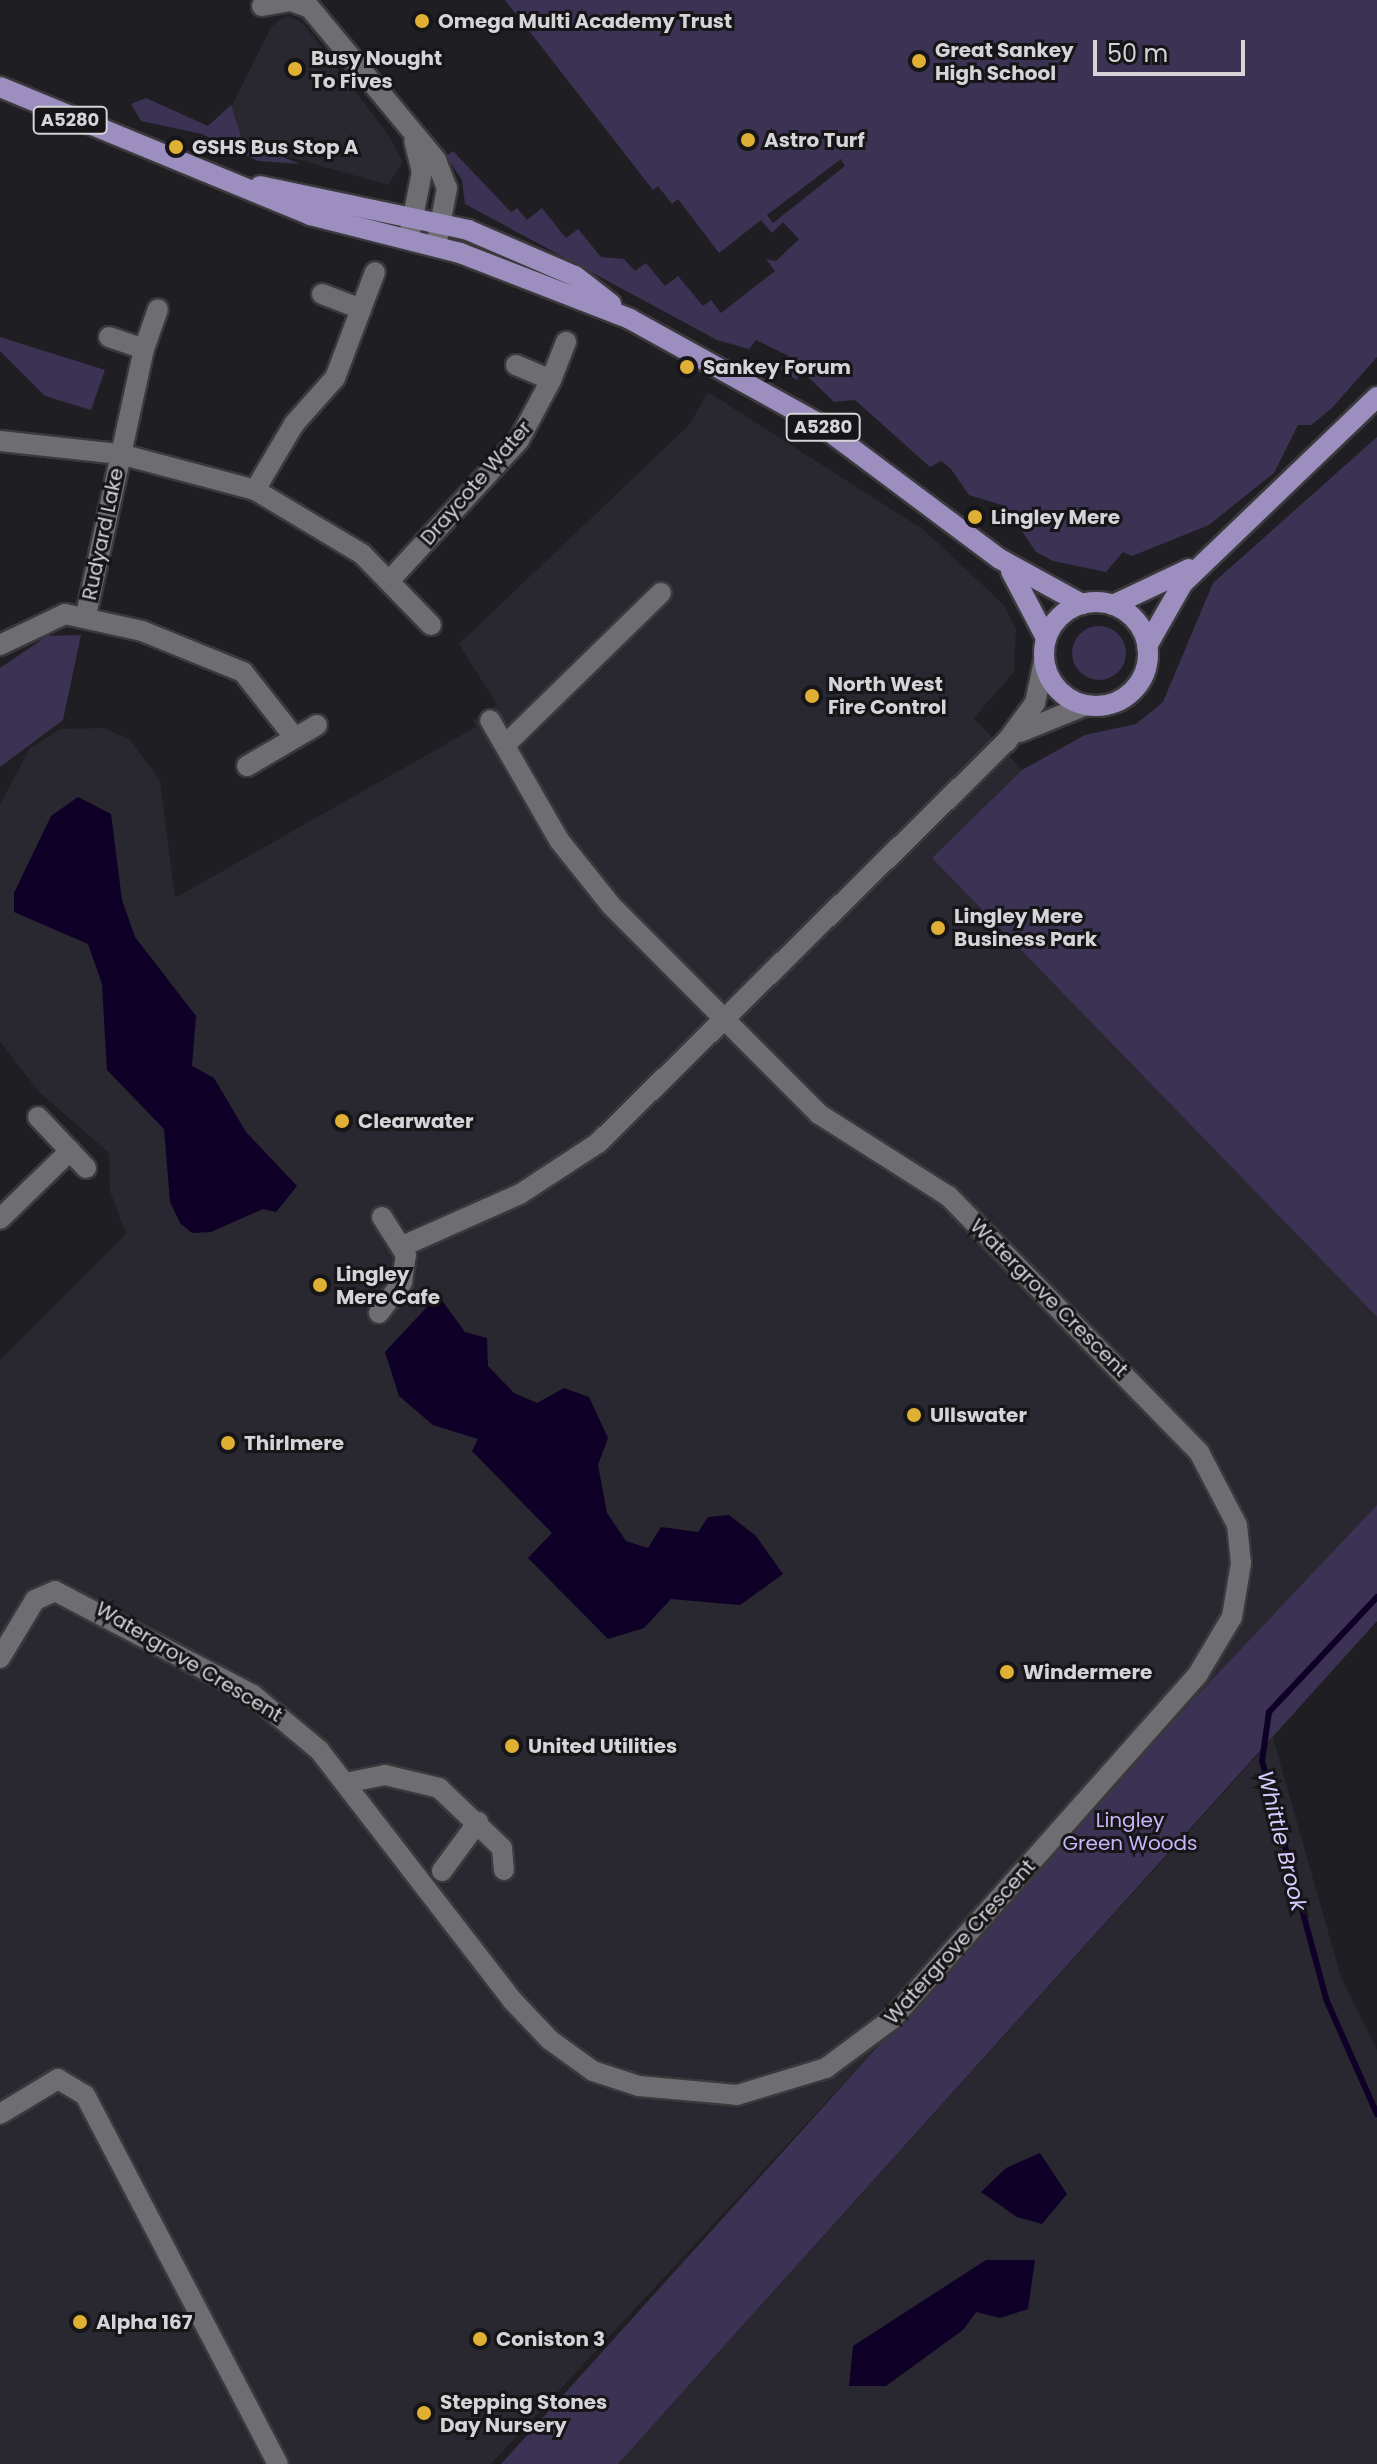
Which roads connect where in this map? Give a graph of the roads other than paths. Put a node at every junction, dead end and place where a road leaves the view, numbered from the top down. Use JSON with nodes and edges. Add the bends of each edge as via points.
{"nodes":[{"id":1,"x":262,"y":6,"type":"dead end"},
{"id":2,"x":0,"y":87,"type":"edge"},
{"id":3,"x":412,"y":137,"type":"junction"},
{"id":4,"x":242,"y":185,"type":"junction"},
{"id":5,"x":416,"y":215,"type":"junction"},
{"id":6,"x":443,"y":222,"type":"junction"},
{"id":7,"x":409,"y":237,"type":"junction"},
{"id":8,"x":436,"y":246,"type":"junction"},
{"id":9,"x":375,"y":272,"type":"dead end"},
{"id":10,"x":322,"y":294,"type":"dead end"},
{"id":11,"x":158,"y":309,"type":"dead end"},
{"id":12,"x":361,"y":309,"type":"junction"},
{"id":13,"x":630,"y":319,"type":"junction"},
{"id":14,"x":109,"y":337,"type":"dead end"},
{"id":15,"x":566,"y":342,"type":"dead end"},
{"id":16,"x":144,"y":349,"type":"junction"},
{"id":17,"x":516,"y":365,"type":"dead end"},
{"id":18,"x":551,"y":380,"type":"junction"},
{"id":19,"x":1377,"y":397,"type":"edge"},
{"id":20,"x":0,"y":441,"type":"edge"},
{"id":21,"x":120,"y":454,"type":"junction"},
{"id":22,"x":255,"y":490,"type":"junction"},
{"id":23,"x":1211,"y":556,"type":"junction"},
{"id":24,"x":1000,"y":559,"type":"junction"},
{"id":25,"x":390,"y":580,"type":"junction"},
{"id":26,"x":661,"y":593,"type":"dead end"},
{"id":27,"x":1082,"y":604,"type":"junction"},
{"id":28,"x":1113,"y":605,"type":"junction"},
{"id":29,"x":86,"y":615,"type":"junction"},
{"id":30,"x":431,"y":625,"type":"dead end"},
{"id":31,"x":1046,"y":638,"type":"junction"},
{"id":32,"x":0,"y":645,"type":"edge"},
{"id":33,"x":1147,"y":646,"type":"junction"},
{"id":34,"x":1044,"y":661,"type":"junction"},
{"id":35,"x":1086,"y":705,"type":"junction"},
{"id":36,"x":490,"y":720,"type":"dead end"},
{"id":37,"x":317,"y":725,"type":"dead end"},
{"id":38,"x":295,"y":738,"type":"junction"},
{"id":39,"x":1007,"y":741,"type":"junction"},
{"id":40,"x":505,"y":745,"type":"junction"},
{"id":41,"x":247,"y":766,"type":"dead end"},
{"id":42,"x":726,"y":1020,"type":"junction"},
{"id":43,"x":38,"y":1117,"type":"dead end"},
{"id":44,"x":70,"y":1151,"type":"junction"},
{"id":45,"x":86,"y":1168,"type":"dead end"},
{"id":46,"x":382,"y":1217,"type":"dead end"},
{"id":47,"x":0,"y":1219,"type":"edge"},
{"id":48,"x":405,"y":1245,"type":"junction"},
{"id":49,"x":379,"y":1313,"type":"dead end"},
{"id":50,"x":0,"y":1658,"type":"edge"},
{"id":51,"x":345,"y":1783,"type":"junction"},
{"id":52,"x":478,"y":1822,"type":"junction"},
{"id":53,"x":504,"y":1870,"type":"dead end"},
{"id":54,"x":442,"y":1871,"type":"dead end"},
{"id":55,"x":0,"y":2114,"type":"edge"},
{"id":56,"x":278,"y":2464,"type":"edge"}],
"edges":[{"from":1,"to":3,"type":"street","via":[[291,1],[310,8]]},
{"from":2,"to":4,"type":"main road","number":"A5280","via":[[142,151]]},
{"from":3,"to":5,"type":"street","via":[[422,172]]},
{"from":3,"to":6,"type":"street","via":[[443,173]]},
{"from":4,"to":5,"type":"main road","number":"A5280"},
{"from":4,"to":7,"type":"main road","number":"A5280","via":[[310,215]]},
{"from":5,"to":6,"type":"main road","number":"A5280"},
{"from":5,"to":7,"type":"street"},
{"from":6,"to":8,"type":"street"},
{"from":6,"to":13,"type":"main road","number":"A5280","via":[[575,276]]},
{"from":7,"to":8,"type":"main road","number":"A5280"},
{"from":8,"to":13,"type":"main road","number":"A5280"},
{"from":9,"to":12,"type":"street"},
{"from":10,"to":12,"type":"street"},
{"from":11,"to":16,"type":"street","name":"Rudyard Lake"},
{"from":12,"to":22,"type":"street","via":[[335,378],[294,424]]},
{"from":13,"to":24,"type":"main road","number":"A5280","via":[[818,423]]},
{"from":14,"to":16,"type":"street"},
{"from":15,"to":18,"type":"street","name":"Draycote Water"},
{"from":16,"to":21,"type":"street","name":"Rudyard Lake"},
{"from":17,"to":18,"type":"street"},
{"from":18,"to":25,"type":"street","name":"Draycote Water","via":[[519,440]]},
{"from":19,"to":23,"type":"main road","number":"A5280"},
{"from":20,"to":21,"type":"street"},
{"from":21,"to":22,"type":"street"},
{"from":21,"to":29,"type":"street","name":"Rudyard Lake"},
{"from":22,"to":25,"type":"street","via":[[336,535]]},
{"from":23,"to":28,"type":"main road","number":"A5280"},
{"from":23,"to":33,"type":"main road","number":"A5280","via":[[1170,599]]},
{"from":24,"to":27,"type":"main road","number":"A5280"},
{"from":24,"to":31,"type":"main road","number":"A5280","via":[[1029,595]]},
{"from":25,"to":30,"type":"street"},
{"from":26,"to":40,"type":"street"},
{"from":27,"to":28,"type":"main road","number":"A5280"},
{"from":27,"to":31,"type":"main road","via":[[1067,611]]},
{"from":28,"to":33,"type":"main road","via":[[1136,621]]},
{"from":29,"to":32,"type":"street","name":"Rudyard Lake","via":[[38,622]]},
{"from":29,"to":38,"type":"street","via":[[243,672],[273,700]]},
{"from":31,"to":34,"type":"main road","number":"A5280"},
{"from":33,"to":35,"type":"main road","number":"A5280","via":[[1132,691]]},
{"from":34,"to":35,"type":"main road","via":[[1059,690]]},
{"from":34,"to":39,"type":"street","via":[[1035,703]]},
{"from":35,"to":39,"type":"street","via":[[1045,717]]},
{"from":36,"to":40,"type":"street","name":"Watergrove Crescent"},
{"from":37,"to":38,"type":"street"},
{"from":38,"to":41,"type":"street"},
{"from":39,"to":42,"type":"street"},
{"from":40,"to":42,"type":"street","name":"Watergrove Crescent","via":[[585,875]]},
{"from":42,"to":48,"type":"street","via":[[598,1143],[520,1194]]},
{"from":42,"to":51,"type":"street","name":"Watergrove Crescent","via":[[819,1114],[948,1196],[1199,1452],[1237,1525],[1241,1563],[1232,1617],[1198,1674],[892,2019],[826,2068],[770,2090],[676,2094],[593,2071],[529,2021]]},
{"from":43,"to":44,"type":"street"},
{"from":44,"to":45,"type":"street"},
{"from":44,"to":47,"type":"street"},
{"from":46,"to":48,"type":"street"},
{"from":48,"to":49,"type":"street","via":[[402,1282]]},
{"from":50,"to":51,"type":"street","name":"Watergrove Crescent","via":[[35,1600],[47,1591],[66,1593],[271,1707]]},
{"from":51,"to":52,"type":"street","via":[[368,1775],[424,1781],[453,1796]]},
{"from":52,"to":53,"type":"street","via":[[502,1848]]},
{"from":52,"to":54,"type":"street"},
{"from":55,"to":56,"type":"street","via":[[58,2079],[85,2095]]}]}
